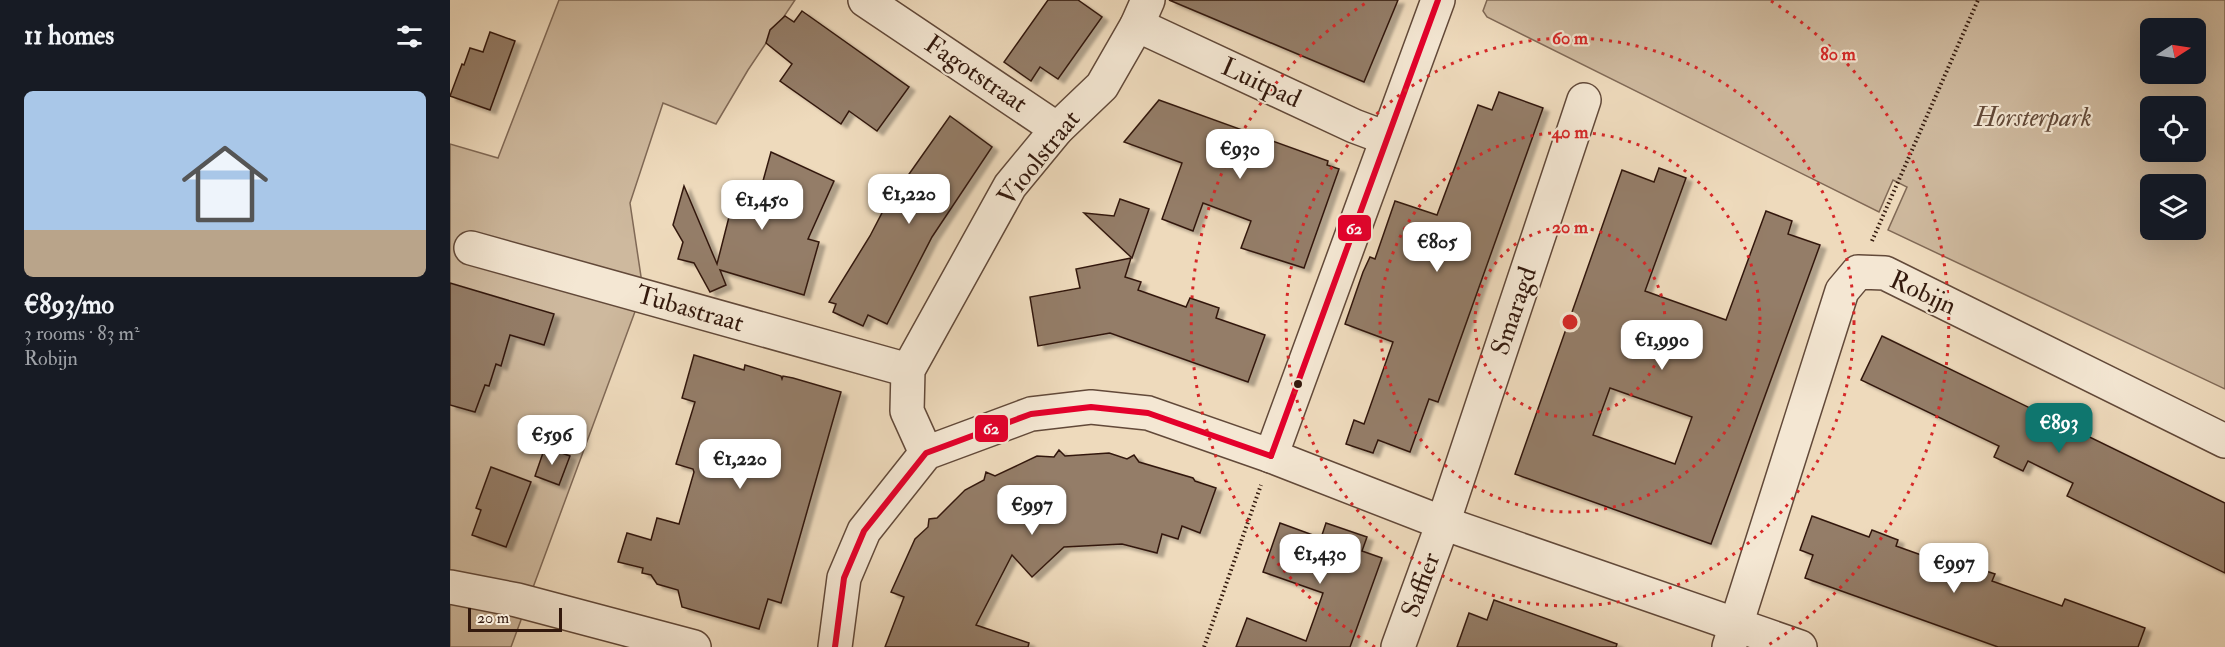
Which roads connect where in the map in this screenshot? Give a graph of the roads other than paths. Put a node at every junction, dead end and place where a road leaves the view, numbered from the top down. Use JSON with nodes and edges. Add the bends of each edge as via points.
{"nodes":[{"id":1,"x":865,"y":0,"type":"edge"},
{"id":2,"x":1437,"y":0,"type":"edge"},
{"id":3,"x":1143,"y":13,"type":"edge"},
{"id":4,"x":1584,"y":100,"type":"dead end"},
{"id":5,"x":1057,"y":129,"type":"junction"},
{"id":6,"x":1386,"y":138,"type":"junction"},
{"id":7,"x":471,"y":248,"type":"dead end"},
{"id":8,"x":908,"y":370,"type":"junction"},
{"id":9,"x":2225,"y":441,"type":"edge"},
{"id":10,"x":926,"y":453,"type":"junction"},
{"id":11,"x":1271,"y":456,"type":"junction"},
{"id":12,"x":1443,"y":522,"type":"junction"},
{"id":13,"x":450,"y":587,"type":"edge"},
{"id":14,"x":1733,"y":635,"type":"edge"},
{"id":15,"x":694,"y":647,"type":"edge"},
{"id":16,"x":835,"y":647,"type":"edge"},
{"id":17,"x":1398,"y":647,"type":"edge"},
{"id":18,"x":1800,"y":647,"type":"edge"}],
"edges":[{"from":1,"to":5,"type":"street","name":"Fagotstraat"},
{"from":2,"to":6,"type":"street"},
{"from":3,"to":5,"type":"street","name":"Vioolstraat","via":[[1102,86]]},
{"from":3,"to":6,"type":"street","name":"Luitpad","via":[[1354,126]]},
{"from":4,"to":12,"type":"street","name":"Smaragd"},
{"from":5,"to":8,"type":"street","name":"Vioolstraat","via":[[1010,186]]},
{"from":6,"to":11,"type":"street"},
{"from":7,"to":8,"type":"street","name":"Tubastraat"},
{"from":8,"to":10,"type":"street","name":"Vioolstraat","via":[[907,411]]},
{"from":9,"to":14,"type":"street","name":"Robijn","via":[[1885,273],[1858,272],[1842,291]]},
{"from":10,"to":11,"type":"street","via":[[1031,414],[1091,407],[1148,414]]},
{"from":10,"to":16,"type":"street","via":[[864,531],[844,578]]},
{"from":11,"to":12,"type":"street"},
{"from":12,"to":14,"type":"street"},
{"from":12,"to":17,"type":"street","name":"Saffier"},
{"from":13,"to":15,"type":"street","via":[[517,600]]},
{"from":14,"to":18,"type":"street"}]}
